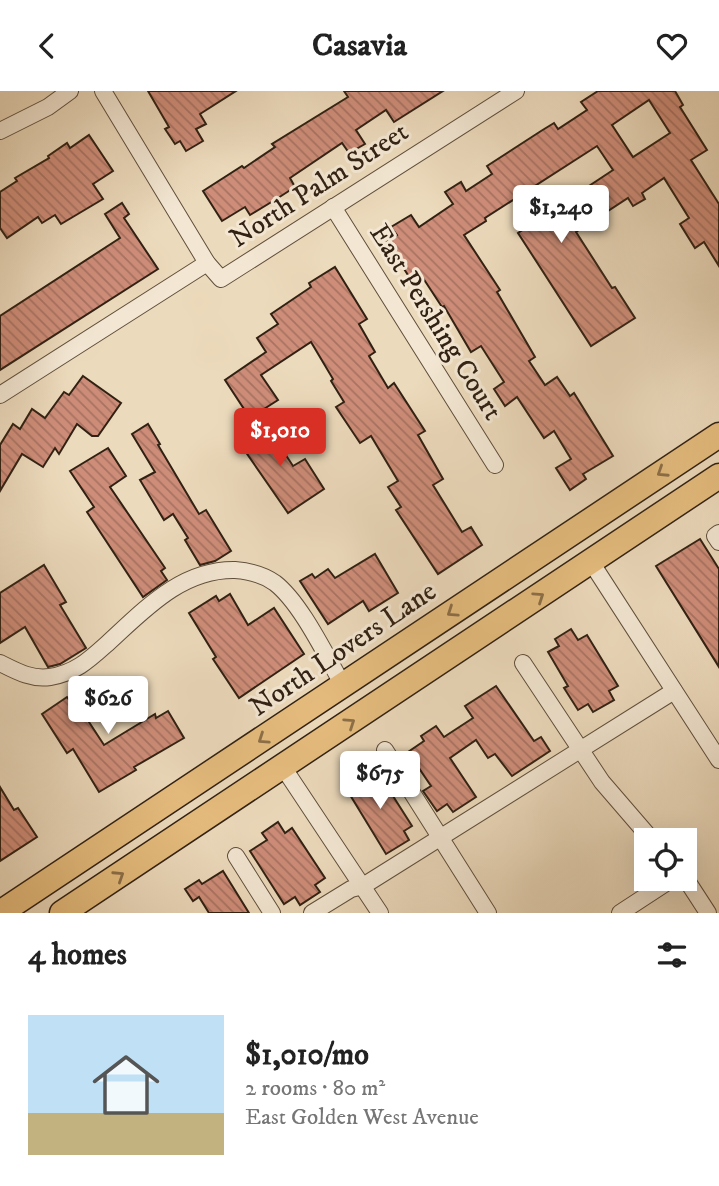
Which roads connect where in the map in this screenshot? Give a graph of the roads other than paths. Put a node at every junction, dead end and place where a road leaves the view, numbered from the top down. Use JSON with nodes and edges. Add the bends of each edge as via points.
{"nodes":[{"id":1,"x":70,"y":91,"type":"edge"},
{"id":2,"x":103,"y":91,"type":"edge"},
{"id":3,"x":516,"y":91,"type":"edge"},
{"id":4,"x":0,"y":131,"type":"edge"},
{"id":5,"x":333,"y":207,"type":"junction"},
{"id":6,"x":207,"y":263,"type":"junction"},
{"id":7,"x":0,"y":395,"type":"edge"},
{"id":8,"x":719,"y":437,"type":"edge"},
{"id":9,"x":495,"y":465,"type":"dead end"},
{"id":10,"x":719,"y":476,"type":"edge"},
{"id":11,"x":719,"y":533,"type":"edge"},
{"id":12,"x":719,"y":541,"type":"edge"},
{"id":13,"x":591,"y":562,"type":"junction"},
{"id":14,"x":0,"y":663,"type":"edge"},
{"id":15,"x":523,"y":663,"type":"dead end"},
{"id":16,"x":343,"y":685,"type":"junction"},
{"id":17,"x":674,"y":691,"type":"junction"},
{"id":18,"x":384,"y":750,"type":"dead end"},
{"id":19,"x":582,"y":750,"type":"junction"},
{"id":20,"x":719,"y":760,"type":"edge"},
{"id":21,"x":283,"y":767,"type":"junction"},
{"id":22,"x":642,"y":828,"type":"edge"},
{"id":23,"x":439,"y":837,"type":"junction"},
{"id":24,"x":236,"y":856,"type":"dead end"},
{"id":25,"x":363,"y":886,"type":"junction"},
{"id":26,"x":654,"y":891,"type":"edge"},
{"id":27,"x":694,"y":891,"type":"edge"},
{"id":28,"x":0,"y":913,"type":"edge"},
{"id":29,"x":62,"y":913,"type":"edge"},
{"id":30,"x":272,"y":913,"type":"edge"},
{"id":31,"x":312,"y":913,"type":"edge"},
{"id":32,"x":380,"y":913,"type":"edge"},
{"id":33,"x":488,"y":913,"type":"edge"},
{"id":34,"x":620,"y":913,"type":"edge"},
{"id":35,"x":708,"y":913,"type":"edge"}],
"edges":[{"from":1,"to":4,"type":"street"},
{"from":2,"to":6,"type":"street"},
{"from":3,"to":5,"type":"street","name":"North Palm Street"},
{"from":5,"to":6,"type":"street","name":"North Palm Street","via":[[221,279]]},
{"from":5,"to":9,"type":"street","name":"East Pershing Court"},
{"from":6,"to":7,"type":"street"},
{"from":8,"to":13,"type":"main road","via":[[682,483],[598,540],[589,553]]},
{"from":8,"to":16,"type":"main road","name":"North Lovers Lane","one_way":true},
{"from":10,"to":13,"type":"main road"},
{"from":11,"to":12,"type":"street","via":[[715,536]]},
{"from":13,"to":17,"type":"street"},
{"from":21,"to":13,"type":"main road","one_way":true},
{"from":14,"to":16,"type":"street","via":[[33,678],[81,667],[185,580],[216,570],[248,571],[274,582],[294,604]]},
{"from":15,"to":19,"type":"street"},
{"from":16,"to":28,"type":"main road","name":"North Lovers Lane","one_way":true},
{"from":17,"to":19,"type":"street"},
{"from":17,"to":20,"type":"street"},
{"from":18,"to":23,"type":"street"},
{"from":19,"to":22,"type":"street","via":[[602,782]]},
{"from":19,"to":23,"type":"street"},
{"from":21,"to":25,"type":"street"},
{"from":29,"to":21,"type":"main road","one_way":true},
{"from":23,"to":25,"type":"street"},
{"from":23,"to":33,"type":"street"},
{"from":24,"to":30,"type":"street"},
{"from":25,"to":31,"type":"street"},
{"from":25,"to":32,"type":"street"},
{"from":26,"to":34,"type":"street"},
{"from":27,"to":35,"type":"street"}]}
